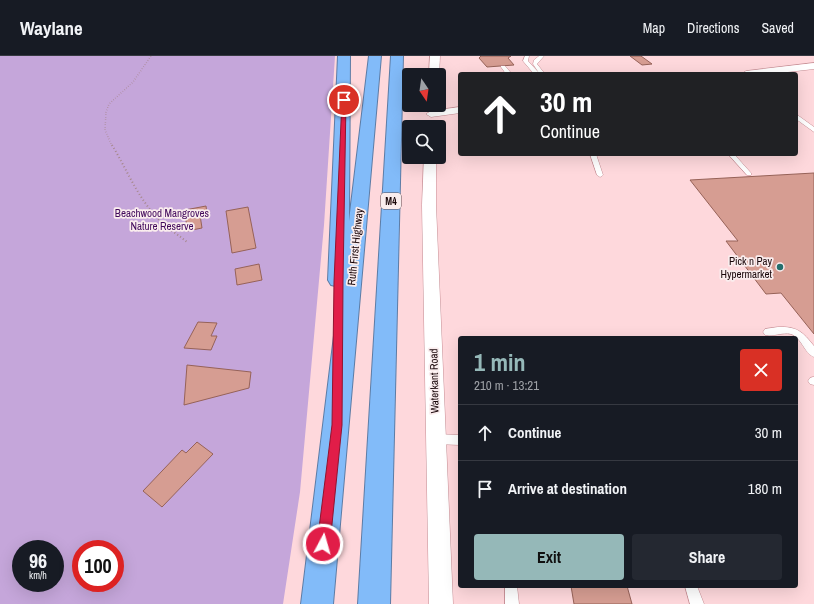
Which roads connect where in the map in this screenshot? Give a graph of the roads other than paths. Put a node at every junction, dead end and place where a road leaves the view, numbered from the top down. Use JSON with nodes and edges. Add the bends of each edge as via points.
{"nodes":[{"id":1,"x":344,"y":56,"type":"edge"},
{"id":2,"x":375,"y":56,"type":"edge"},
{"id":3,"x":397,"y":56,"type":"edge"},
{"id":4,"x":404,"y":56,"type":"edge"},
{"id":5,"x":436,"y":56,"type":"edge"},
{"id":6,"x":527,"y":56,"type":"edge"},
{"id":7,"x":542,"y":56,"type":"edge"},
{"id":8,"x":790,"y":60,"type":"dead end"},
{"id":9,"x":814,"y":66,"type":"edge"},
{"id":10,"x":503,"y":67,"type":"dead end"},
{"id":11,"x":801,"y":67,"type":"junction"},
{"id":12,"x":435,"y":68,"type":"edge"},
{"id":13,"x":507,"y":72,"type":"edge"},
{"id":14,"x":535,"y":72,"type":"edge"},
{"id":15,"x":541,"y":72,"type":"edge"},
{"id":16,"x":762,"y":72,"type":"edge"},
{"id":17,"x":814,"y":76,"type":"edge"},
{"id":18,"x":396,"y":98,"type":"junction"},
{"id":19,"x":446,"y":110,"type":"edge"},
{"id":20,"x":458,"y":110,"type":"edge"},
{"id":21,"x":798,"y":118,"type":"edge"},
{"id":22,"x":814,"y":130,"type":"edge"},
{"id":23,"x":594,"y":156,"type":"edge"},
{"id":24,"x":733,"y":156,"type":"edge"},
{"id":25,"x":430,"y":164,"type":"edge"},
{"id":26,"x":749,"y":174,"type":"dead end"},
{"id":27,"x":600,"y":175,"type":"dead end"},
{"id":28,"x":768,"y":332,"type":"dead end"},
{"id":29,"x":814,"y":353,"type":"edge"},
{"id":30,"x":337,"y":425,"type":"junction"},
{"id":31,"x":435,"y":438,"type":"junction"},
{"id":32,"x":458,"y":440,"type":"edge"},
{"id":33,"x":511,"y":588,"type":"edge"},
{"id":34,"x":692,"y":588,"type":"edge"},
{"id":35,"x":317,"y":604,"type":"edge"},
{"id":36,"x":374,"y":604,"type":"edge"},
{"id":37,"x":440,"y":604,"type":"edge"},
{"id":38,"x":512,"y":604,"type":"edge"},
{"id":39,"x":697,"y":604,"type":"edge"}],
"edges":[{"from":1,"to":30,"type":"highway"},
{"from":2,"to":30,"type":"highway","name":"Ruth First Highway"},
{"from":3,"to":18,"type":"highway","number":"M4"},
{"from":4,"to":18,"type":"highway"},
{"from":5,"to":12,"type":"street"},
{"from":6,"to":14,"type":"lane","via":[[525,62]]},
{"from":7,"to":15,"type":"lane","via":[[535,64]]},
{"from":8,"to":11,"type":"street"},
{"from":9,"to":11,"type":"street"},
{"from":10,"to":13,"type":"lane"},
{"from":11,"to":16,"type":"street"},
{"from":11,"to":17,"type":"street"},
{"from":18,"to":36,"type":"highway","number":"M4"},
{"from":19,"to":20,"type":"street"},
{"from":21,"to":22,"type":"lane"},
{"from":23,"to":27,"type":"lane"},
{"from":24,"to":26,"type":"lane"},
{"from":25,"to":31,"type":"street","name":"Waterkant Road"},
{"from":28,"to":29,"type":"lane","via":[[794,331]]},
{"from":30,"to":35,"type":"highway","name":"Ruth First Highway"},
{"from":31,"to":32,"type":"lane"},
{"from":31,"to":37,"type":"street","name":"Waterkant Road"},
{"from":33,"to":38,"type":"lane"},
{"from":34,"to":39,"type":"lane"}]}
